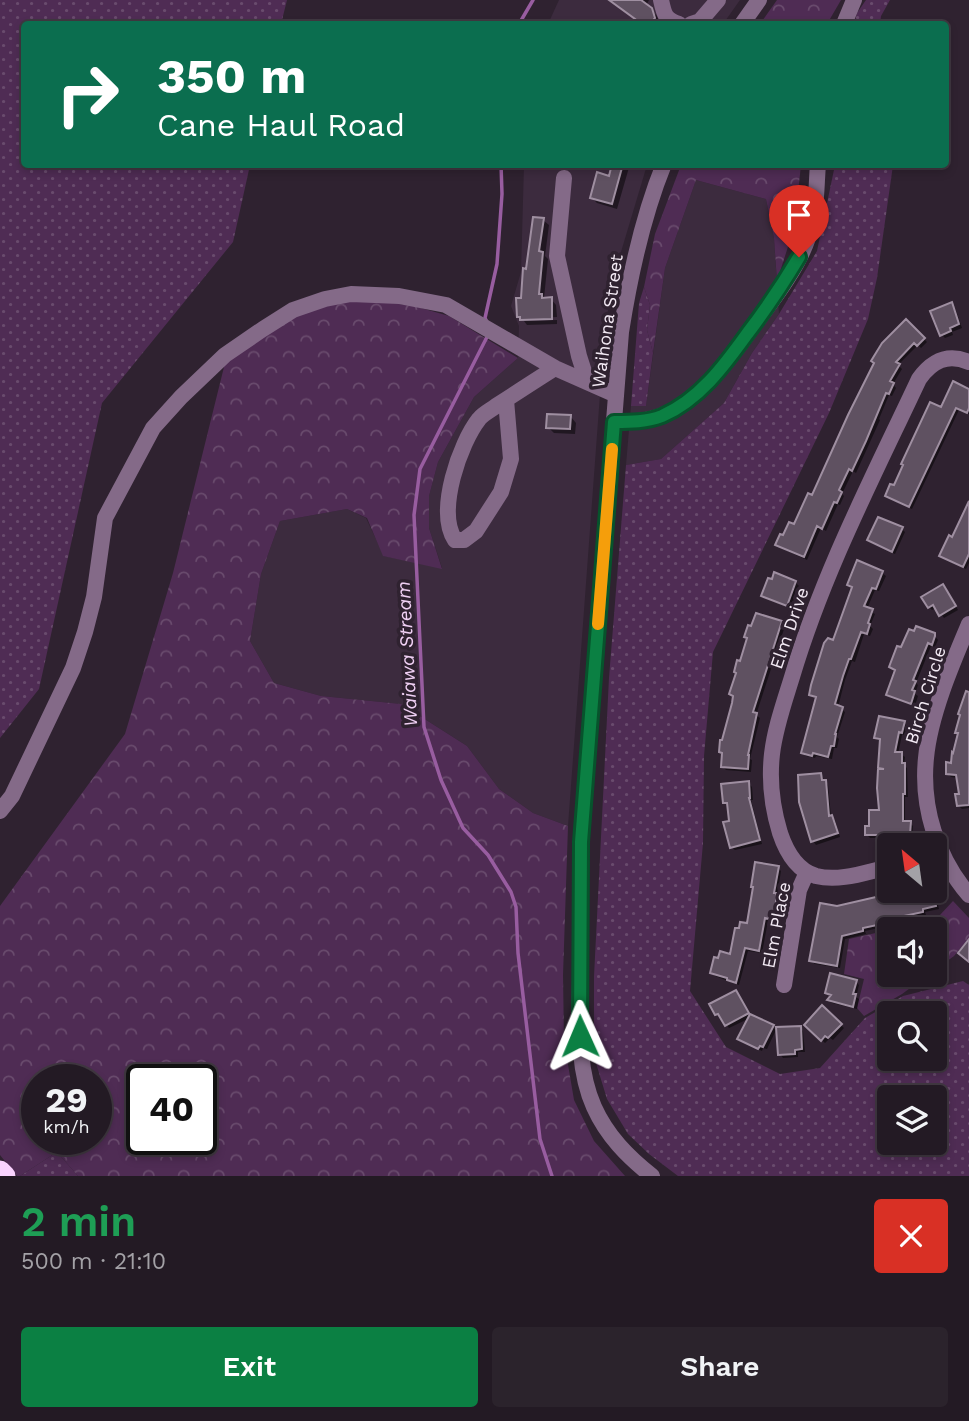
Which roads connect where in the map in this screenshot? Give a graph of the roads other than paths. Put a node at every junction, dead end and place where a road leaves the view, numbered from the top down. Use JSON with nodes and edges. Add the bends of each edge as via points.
{"nodes":[{"id":1,"x":661,"y":0,"type":"edge"},
{"id":2,"x":718,"y":0,"type":"edge"},
{"id":3,"x":759,"y":0,"type":"edge"},
{"id":4,"x":854,"y":0,"type":"edge"},
{"id":5,"x":670,"y":21,"type":"edge"},
{"id":6,"x":701,"y":21,"type":"edge"},
{"id":7,"x":744,"y":21,"type":"edge"},
{"id":8,"x":845,"y":21,"type":"edge"},
{"id":9,"x":663,"y":168,"type":"edge"},
{"id":10,"x":818,"y":168,"type":"edge"},
{"id":11,"x":564,"y":178,"type":"dead end"},
{"id":12,"x":969,"y":362,"type":"edge"},
{"id":13,"x":555,"y":368,"type":"junction"},
{"id":14,"x":587,"y":381,"type":"junction"},
{"id":15,"x":616,"y":395,"type":"junction"},
{"id":16,"x":506,"y":400,"type":"junction"},
{"id":17,"x":614,"y":422,"type":"junction"},
{"id":18,"x":969,"y":624,"type":"edge"},
{"id":19,"x":0,"y":811,"type":"edge"},
{"id":20,"x":934,"y":833,"type":"edge"},
{"id":21,"x":947,"y":866,"type":"edge"},
{"id":22,"x":877,"y":870,"type":"edge"},
{"id":23,"x":807,"y":872,"type":"junction"},
{"id":24,"x":969,"y":895,"type":"edge"},
{"id":25,"x":784,"y":985,"type":"dead end"},
{"id":26,"x":0,"y":1171,"type":"edge"},
{"id":27,"x":5,"y":1176,"type":"edge"},
{"id":28,"x":652,"y":1176,"type":"edge"}],
"edges":[{"from":1,"to":5,"type":"street"},
{"from":2,"to":6,"type":"street"},
{"from":3,"to":7,"type":"street"},
{"from":4,"to":8,"type":"street"},
{"from":9,"to":15,"type":"street","name":"Waihona Street","via":[[628,289]]},
{"from":10,"to":17,"type":"street","via":[[808,240],[774,298],[726,363],[682,405],[660,417]]},
{"from":11,"to":14,"type":"street","via":[[557,256]]},
{"from":12,"to":23,"type":"street","name":"Elm Drive","via":[[943,359],[919,379],[854,516],[800,649],[774,743],[771,786],[785,845]]},
{"from":13,"to":14,"type":"street"},
{"from":13,"to":16,"type":"street"},
{"from":13,"to":19,"type":"street","via":[[446,305],[351,293],[293,310],[225,355],[153,428],[105,518],[94,597],[73,668],[12,796]]},
{"from":14,"to":15,"type":"street"},
{"from":15,"to":17,"type":"street","name":"Waihona Street"},
{"from":16,"to":16,"type":"street","via":[[480,417],[452,474],[448,515],[454,540],[464,540],[476,531],[501,492],[510,459]]},
{"from":17,"to":28,"type":"street","name":"Waihona Street","via":[[581,842],[580,1036],[593,1106],[615,1141]]},
{"from":18,"to":20,"type":"street","name":"Birch Circle","via":[[930,732],[925,774]]},
{"from":21,"to":24,"type":"street","name":"Birch Circle"},
{"from":22,"to":23,"type":"street","via":[[842,877]]},
{"from":23,"to":25,"type":"street","name":"Elm Place","via":[[799,890]]},
{"from":26,"to":27,"type":"highway"}]}
